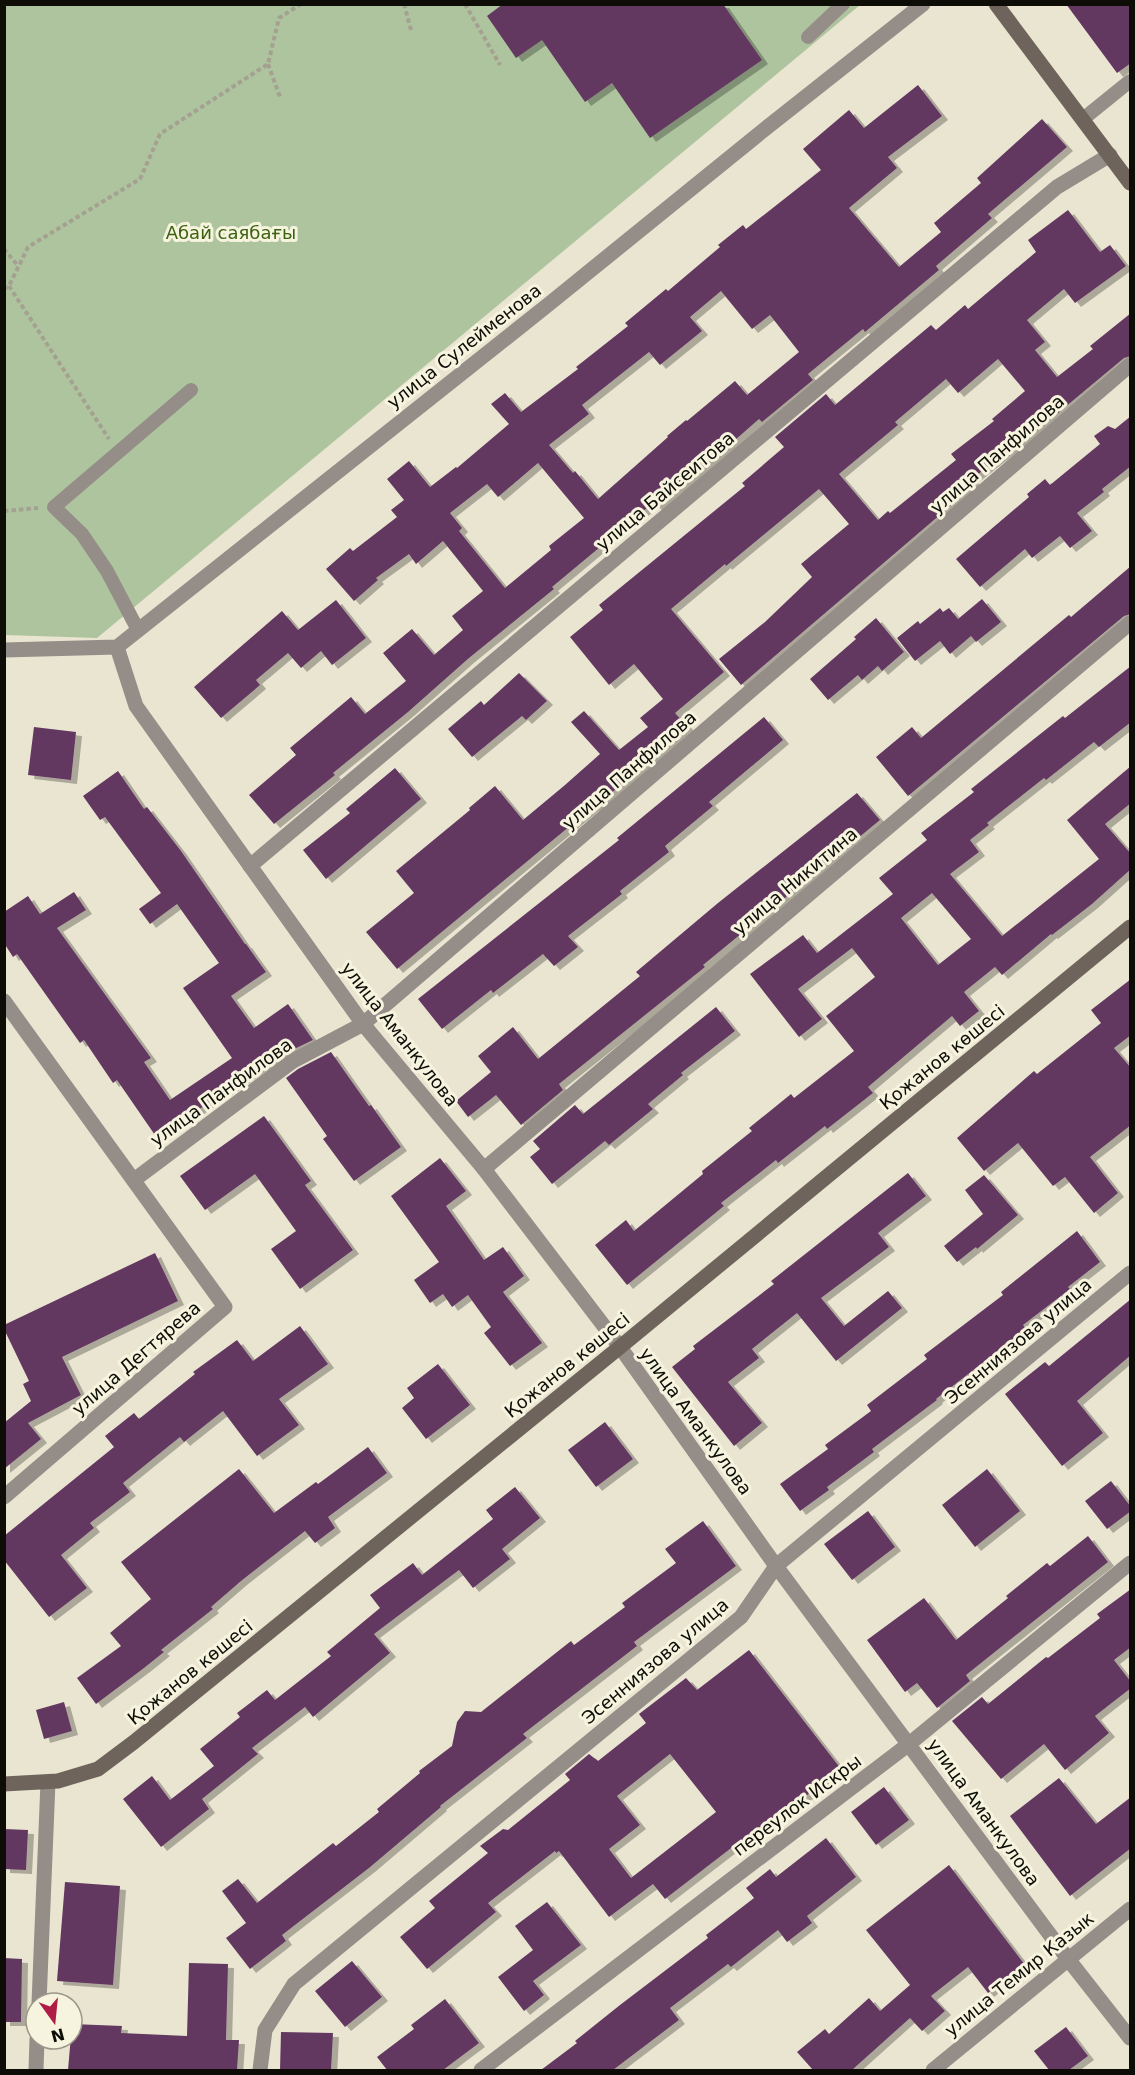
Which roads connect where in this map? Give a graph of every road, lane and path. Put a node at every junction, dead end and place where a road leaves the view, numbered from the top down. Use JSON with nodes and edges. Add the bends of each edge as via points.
{"nodes":[{"id":1,"x":301,"y":4,"type":"edge"},
{"id":2,"x":404,"y":4,"type":"edge"},
{"id":3,"x":465,"y":4,"type":"edge"},
{"id":4,"x":843,"y":4,"type":"edge"},
{"id":5,"x":923,"y":4,"type":"edge"},
{"id":6,"x":996,"y":4,"type":"edge"},
{"id":7,"x":411,"y":30,"type":"dead end"},
{"id":8,"x":808,"y":37,"type":"dead end"},
{"id":9,"x":268,"y":64,"type":"junction"},
{"id":10,"x":500,"y":65,"type":"dead end"},
{"id":11,"x":1131,"y":81,"type":"edge"},
{"id":12,"x":280,"y":97,"type":"dead end"},
{"id":13,"x":1083,"y":119,"type":"junction"},
{"id":14,"x":1110,"y":154,"type":"junction"},
{"id":15,"x":1131,"y":183,"type":"edge"},
{"id":16,"x":4,"y":249,"type":"edge"},
{"id":17,"x":18,"y":266,"type":"junction"},
{"id":18,"x":7,"y":288,"type":"edge"},
{"id":19,"x":1131,"y":365,"type":"edge"},
{"id":20,"x":190,"y":390,"type":"dead end"},
{"id":21,"x":118,"y":453,"type":"junction"},
{"id":22,"x":54,"y":507,"type":"junction"},
{"id":23,"x":4,"y":511,"type":"edge"},
{"id":24,"x":1131,"y":623,"type":"edge"},
{"id":25,"x":138,"y":630,"type":"junction"},
{"id":26,"x":117,"y":647,"type":"junction"},
{"id":27,"x":4,"y":650,"type":"edge"},
{"id":28,"x":250,"y":866,"type":"junction"},
{"id":29,"x":1131,"y":927,"type":"edge"},
{"id":30,"x":4,"y":1000,"type":"edge"},
{"id":31,"x":363,"y":1024,"type":"junction"},
{"id":32,"x":484,"y":1168,"type":"junction"},
{"id":33,"x":134,"y":1180,"type":"junction"},
{"id":34,"x":1131,"y":1273,"type":"edge"},
{"id":35,"x":620,"y":1347,"type":"junction"},
{"id":36,"x":4,"y":1497,"type":"edge"},
{"id":37,"x":1131,"y":1563,"type":"edge"},
{"id":38,"x":776,"y":1566,"type":"junction"},
{"id":39,"x":909,"y":1744,"type":"junction"},
{"id":40,"x":48,"y":1782,"type":"junction"},
{"id":41,"x":4,"y":1784,"type":"edge"},
{"id":42,"x":1131,"y":1908,"type":"edge"},
{"id":43,"x":1068,"y":1959,"type":"junction"},
{"id":44,"x":39,"y":1991,"type":"edge"},
{"id":45,"x":1131,"y":2038,"type":"edge"},
{"id":46,"x":37,"y":2051,"type":"edge"},
{"id":47,"x":36,"y":2070,"type":"edge"},
{"id":48,"x":260,"y":2070,"type":"edge"},
{"id":49,"x":481,"y":2070,"type":"edge"},
{"id":50,"x":933,"y":2070,"type":"edge"}],
"edges":[{"from":1,"to":9,"type":"path","via":[[279,18]]},
{"from":2,"to":7,"type":"path"},
{"from":3,"to":10,"type":"path"},
{"from":4,"to":8,"type":"lane"},
{"from":5,"to":25,"type":"street","name":"улица Сулейменова"},
{"from":6,"to":13,"type":"main road"},
{"from":9,"to":12,"type":"path"},
{"from":9,"to":17,"type":"path","via":[[160,134],[140,179],[28,247]]},
{"from":11,"to":13,"type":"lane"},
{"from":13,"to":14,"type":"main road"},
{"from":14,"to":15,"type":"main road"},
{"from":14,"to":28,"type":"street","name":"улица Байсеитова","via":[[1057,187]]},
{"from":16,"to":17,"type":"path"},
{"from":17,"to":18,"type":"path"},
{"from":18,"to":21,"type":"path"},
{"from":19,"to":31,"type":"street","name":"улица Панфилова"},
{"from":20,"to":21,"type":"lane"},
{"from":21,"to":22,"type":"lane"},
{"from":22,"to":23,"type":"path"},
{"from":22,"to":25,"type":"lane","via":[[82,534]]},
{"from":24,"to":32,"type":"street","name":"улица Никитина"},
{"from":25,"to":26,"type":"street","name":"улица Сулейменова"},
{"from":26,"to":27,"type":"street"},
{"from":26,"to":28,"type":"street","name":"улица Аманкулова","via":[[136,706]]},
{"from":28,"to":31,"type":"street","name":"улица Аманкулова"},
{"from":29,"to":35,"type":"main road","name":"Қожанов көшесі"},
{"from":30,"to":33,"type":"street","name":"улица Дегтярева"},
{"from":31,"to":32,"type":"street","name":"улица Аманкулова"},
{"from":31,"to":33,"type":"street","name":"улица Панфилова","via":[[293,1061]]},
{"from":32,"to":35,"type":"street","name":"улица Аманкулова"},
{"from":33,"to":36,"type":"street","name":"улица Дегтярева","via":[[225,1307]]},
{"from":34,"to":38,"type":"street","name":"Эсенниязова улица"},
{"from":35,"to":38,"type":"street","name":"улица Аманкулова"},
{"from":35,"to":40,"type":"main road","name":"Қожанов көшесі","via":[[135,1742],[98,1769]]},
{"from":37,"to":39,"type":"street","name":"переулок Искры"},
{"from":38,"to":39,"type":"street","name":"улица Аманкулова"},
{"from":38,"to":48,"type":"street","name":"Эсенниязова улица","via":[[741,1617],[294,1984],[265,2030]]},
{"from":39,"to":43,"type":"street","name":"улица Аманкулова"},
{"from":39,"to":49,"type":"street","name":"переулок Искры"},
{"from":40,"to":41,"type":"main road","name":"Қожанов көшесі"},
{"from":40,"to":44,"type":"street"},
{"from":42,"to":43,"type":"street","name":"улица Темир Казык"},
{"from":43,"to":45,"type":"street","name":"улица Аманкулова"},
{"from":43,"to":50,"type":"street","name":"улица Темир Казык"},
{"from":46,"to":47,"type":"street"}]}
